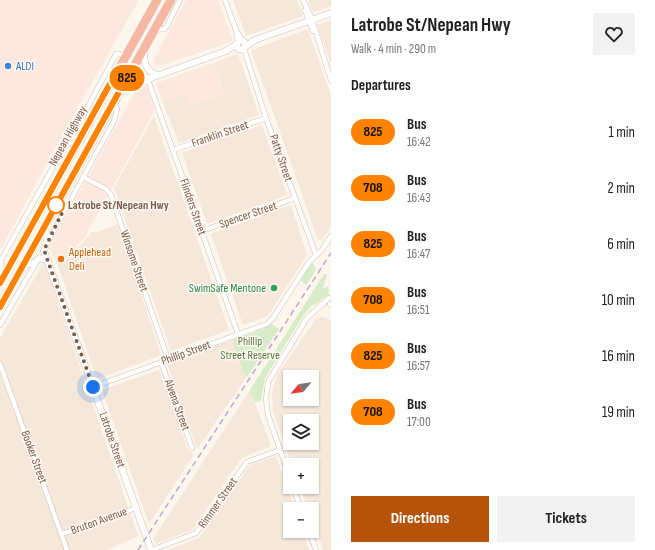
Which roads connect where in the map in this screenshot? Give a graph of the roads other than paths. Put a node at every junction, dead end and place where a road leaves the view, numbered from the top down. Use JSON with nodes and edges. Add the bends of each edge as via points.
{"nodes":[{"id":1,"x":171,"y":0,"type":"edge"},
{"id":2,"x":180,"y":0,"type":"edge"},
{"id":3,"x":225,"y":0,"type":"edge"},
{"id":4,"x":303,"y":0,"type":"edge"},
{"id":5,"x":155,"y":1,"type":"edge"},
{"id":6,"x":331,"y":12,"type":"edge"},
{"id":7,"x":310,"y":20,"type":"junction"},
{"id":8,"x":145,"y":21,"type":"junction"},
{"id":9,"x":155,"y":29,"type":"junction"},
{"id":10,"x":241,"y":45,"type":"junction"},
{"id":11,"x":144,"y":49,"type":"junction"},
{"id":12,"x":126,"y":55,"type":"junction"},
{"id":13,"x":117,"y":72,"type":"junction"},
{"id":14,"x":159,"y":75,"type":"junction"},
{"id":15,"x":128,"y":76,"type":"junction"},
{"id":16,"x":150,"y":79,"type":"junction"},
{"id":17,"x":331,"y":80,"type":"edge"},
{"id":18,"x":114,"y":101,"type":"junction"},
{"id":19,"x":266,"y":118,"type":"junction"},
{"id":20,"x":84,"y":133,"type":"junction"},
{"id":21,"x":78,"y":143,"type":"junction"},
{"id":22,"x":173,"y":150,"type":"junction"},
{"id":23,"x":70,"y":158,"type":"junction"},
{"id":24,"x":80,"y":164,"type":"junction"},
{"id":25,"x":83,"y":177,"type":"junction"},
{"id":26,"x":295,"y":198,"type":"junction"},
{"id":27,"x":34,"y":202,"type":"junction"},
{"id":28,"x":36,"y":218,"type":"junction"},
{"id":29,"x":45,"y":226,"type":"junction"},
{"id":30,"x":202,"y":231,"type":"junction"},
{"id":31,"x":331,"y":236,"type":"edge"},
{"id":32,"x":45,"y":247,"type":"junction"},
{"id":33,"x":316,"y":255,"type":"junction"},
{"id":34,"x":37,"y":260,"type":"junction"},
{"id":35,"x":48,"y":261,"type":"junction"},
{"id":36,"x":23,"y":265,"type":"junction"},
{"id":37,"x":2,"y":280,"type":"edge"},
{"id":38,"x":330,"y":297,"type":"edge"},
{"id":39,"x":330,"y":304,"type":"edge"},
{"id":40,"x":320,"y":306,"type":"junction"},
{"id":41,"x":0,"y":307,"type":"edge"},
{"id":42,"x":0,"y":325,"type":"edge"},
{"id":43,"x":238,"y":334,"type":"junction"},
{"id":44,"x":168,"y":359,"type":"junction"},
{"id":45,"x":161,"y":362,"type":"junction"},
{"id":46,"x":0,"y":364,"type":"edge"},
{"id":47,"x":93,"y":387,"type":"junction"},
{"id":48,"x":192,"y":448,"type":"dead end"},
{"id":49,"x":280,"y":450,"type":"junction"},
{"id":50,"x":283,"y":458,"type":"edge"},
{"id":51,"x":136,"y":508,"type":"junction"},
{"id":52,"x":62,"y":534,"type":"junction"},
{"id":53,"x":312,"y":538,"type":"edge"},
{"id":54,"x":67,"y":550,"type":"edge"},
{"id":55,"x":151,"y":550,"type":"edge"},
{"id":56,"x":316,"y":550,"type":"edge"}],
"edges":[{"from":1,"to":9,"type":"highway","name":"Nepean Highway"},
{"from":2,"to":9,"type":"street","via":[[167,26],[164,29]]},
{"from":3,"to":10,"type":"street","name":"Patty Street"},
{"from":4,"to":7,"type":"street"},
{"from":5,"to":8,"type":"highway","name":"Nepean Highway"},
{"from":6,"to":7,"type":"street"},
{"from":7,"to":10,"type":"street"},
{"from":7,"to":17,"type":"street"},
{"from":8,"to":9,"type":"highway"},
{"from":8,"to":12,"type":"highway","name":"Nepean Highway"},
{"from":9,"to":11,"type":"highway","name":"Nepean Highway"},
{"from":10,"to":14,"type":"street"},
{"from":10,"to":19,"type":"street","name":"Patty Street"},
{"from":11,"to":14,"type":"street","via":[[145,66]]},
{"from":11,"to":15,"type":"highway","name":"Nepean Highway"},
{"from":12,"to":13,"type":"highway","name":"Nepean Highway"},
{"from":12,"to":20,"type":"street","via":[[116,54],[87,107],[82,121]]},
{"from":13,"to":15,"type":"highway"},
{"from":13,"to":20,"type":"highway","name":"Nepean Highway"},
{"from":14,"to":16,"type":"street"},
{"from":15,"to":16,"type":"street"},
{"from":15,"to":18,"type":"highway","name":"Nepean Highway"},
{"from":16,"to":22,"type":"street","name":"Flinders Street"},
{"from":18,"to":24,"type":"highway","name":"Nepean Highway"},
{"from":18,"to":25,"type":"street","via":[[117,109],[116,118]]},
{"from":19,"to":22,"type":"street","name":"Franklin Street"},
{"from":19,"to":26,"type":"street","name":"Patty Street"},
{"from":20,"to":21,"type":"highway","name":"Nepean Highway"},
{"from":21,"to":23,"type":"highway","name":"Nepean Highway"},
{"from":21,"to":27,"type":"street","via":[[71,142],[65,146]]},
{"from":22,"to":30,"type":"street","name":"Flinders Street"},
{"from":23,"to":24,"type":"highway"},
{"from":23,"to":28,"type":"highway","name":"Nepean Highway"},
{"from":24,"to":29,"type":"highway","name":"Nepean Highway"},
{"from":25,"to":32,"type":"street"},
{"from":25,"to":44,"type":"street","name":"Winsome Street","via":[[106,189],[111,195]]},
{"from":26,"to":30,"type":"street","name":"Spencer Street"},
{"from":26,"to":33,"type":"street","name":"Patty Street"},
{"from":27,"to":28,"type":"street"},
{"from":27,"to":37,"type":"street","via":[[1,260]]},
{"from":28,"to":37,"type":"highway","name":"Nepean Highway"},
{"from":29,"to":32,"type":"street","name":"Latrobe Street"},
{"from":29,"to":36,"type":"highway","name":"Nepean Highway"},
{"from":30,"to":43,"type":"street","name":"Flinders Street"},
{"from":31,"to":33,"type":"street","name":"Phillip Street"},
{"from":32,"to":34,"type":"street"},
{"from":32,"to":35,"type":"street","name":"Latrobe Street"},
{"from":33,"to":43,"type":"street","name":"Phillip Street","via":[[270,321]]},
{"from":34,"to":35,"type":"street","via":[[43,258]]},
{"from":34,"to":36,"type":"street"},
{"from":34,"to":42,"type":"street"},
{"from":35,"to":47,"type":"street","name":"Latrobe Street"},
{"from":36,"to":41,"type":"highway","name":"Nepean Highway"},
{"from":38,"to":39,"type":"street"},
{"from":38,"to":40,"type":"street"},
{"from":39,"to":40,"type":"street"},
{"from":40,"to":49,"type":"street","via":[[306,319],[268,382],[268,415]]},
{"from":43,"to":44,"type":"street","name":"Phillip Street"},
{"from":44,"to":45,"type":"street","name":"Phillip Street"},
{"from":45,"to":47,"type":"street","name":"Phillip Street"},
{"from":45,"to":48,"type":"street","name":"Alvena Street"},
{"from":46,"to":52,"type":"street","name":"Booker Street"},
{"from":47,"to":51,"type":"street","name":"Latrobe Street"},
{"from":49,"to":50,"type":"street"},
{"from":49,"to":55,"type":"street","name":"Rimmer Street","via":[[247,462],[196,533]]},
{"from":51,"to":52,"type":"street","name":"Bruton Avenue"},
{"from":51,"to":55,"type":"street","name":"Latrobe Street"},
{"from":52,"to":54,"type":"street","name":"Booker Street"},
{"from":53,"to":56,"type":"street"}]}
